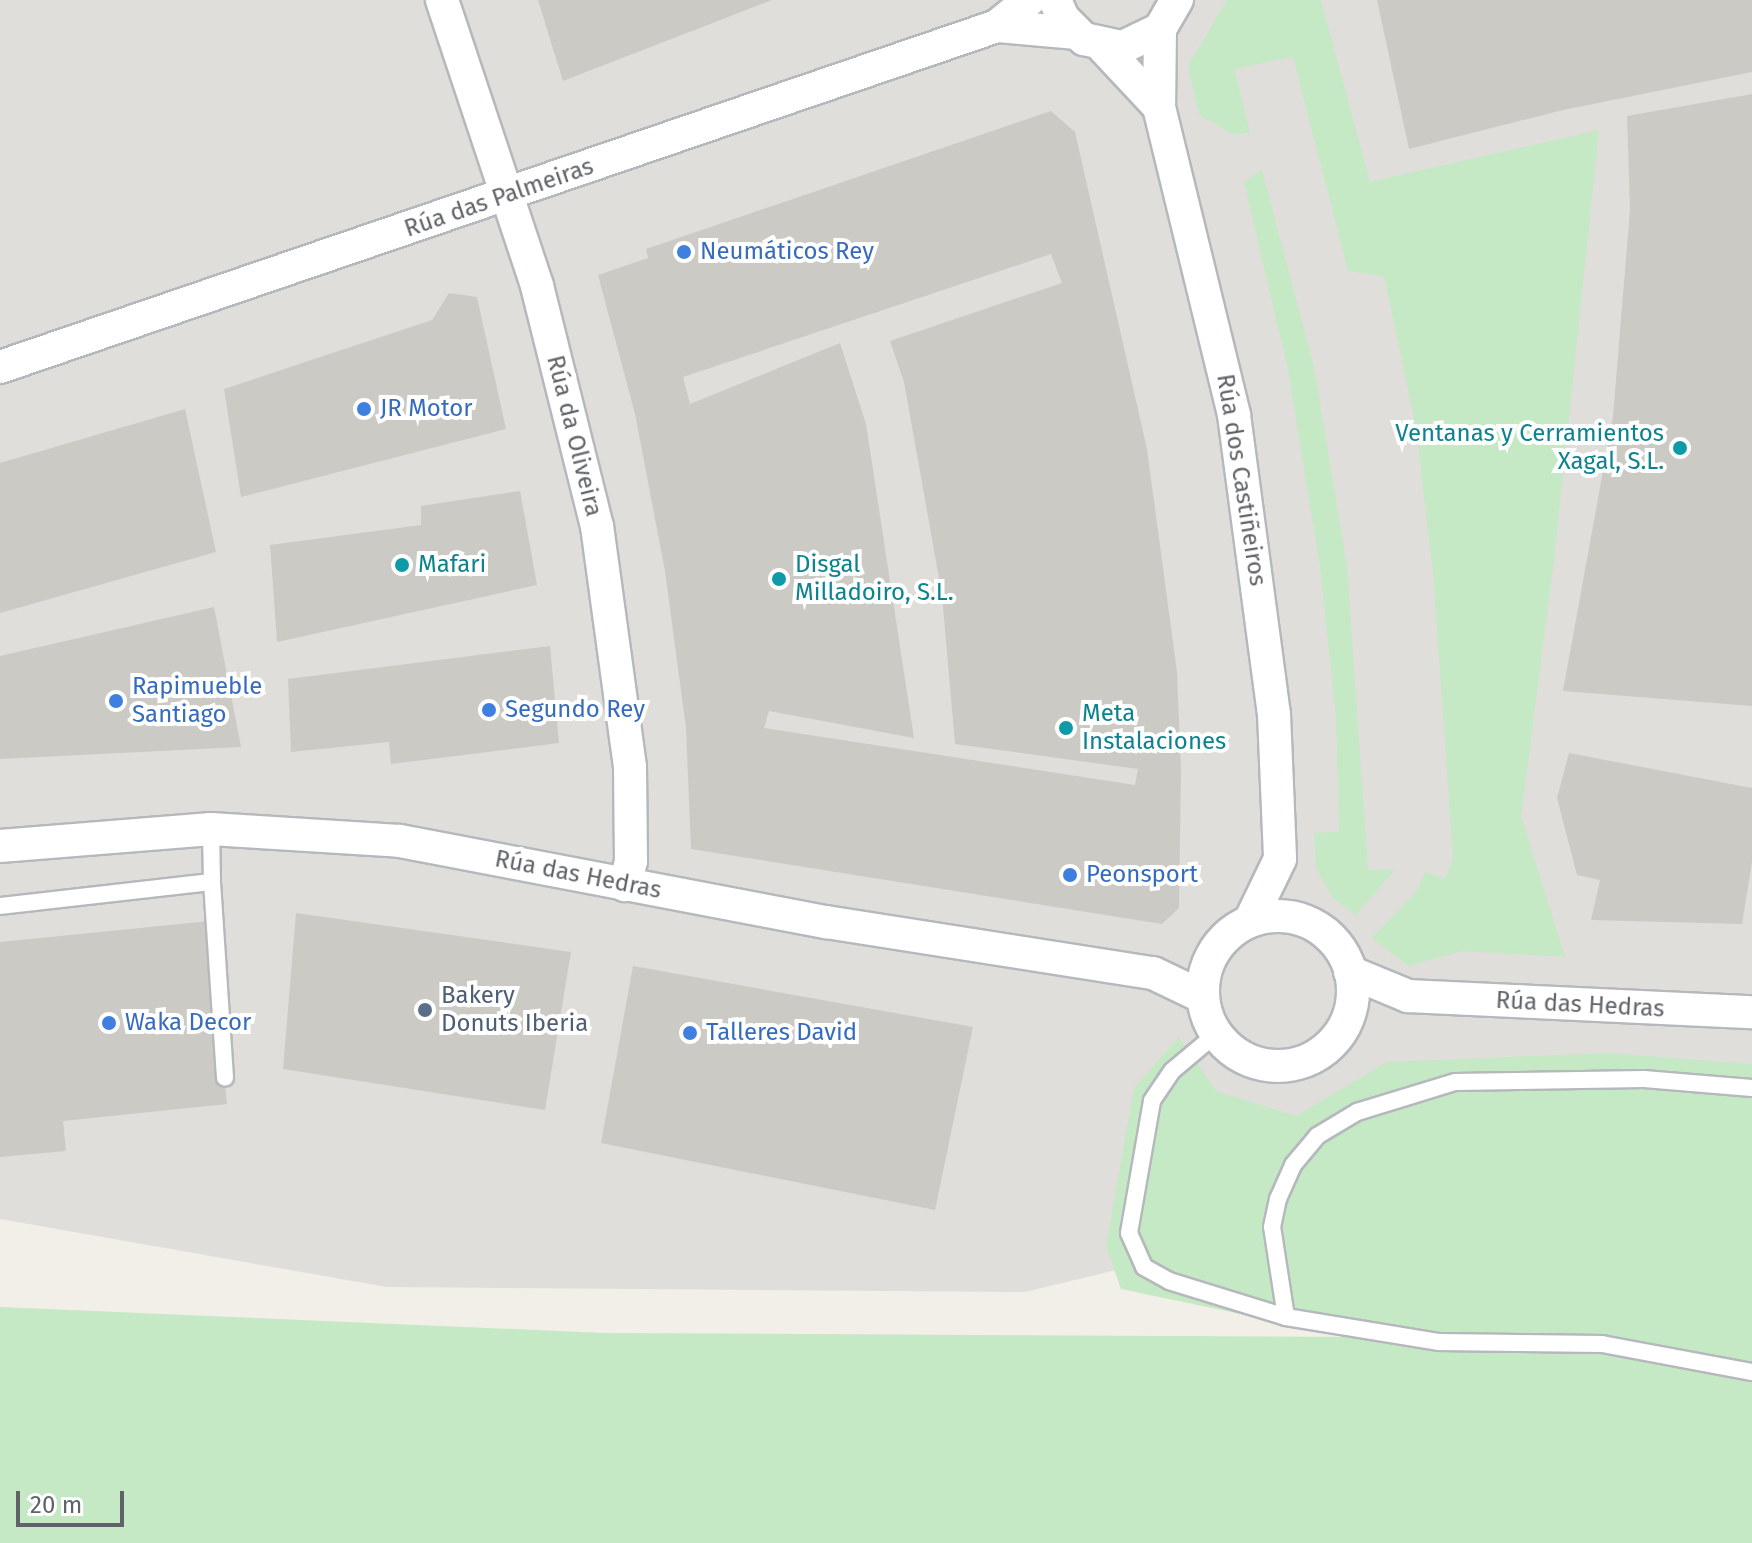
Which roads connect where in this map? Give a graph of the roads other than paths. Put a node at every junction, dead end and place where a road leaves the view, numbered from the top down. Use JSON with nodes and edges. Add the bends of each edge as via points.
{"nodes":[{"id":1,"x":442,"y":0,"type":"edge"},
{"id":2,"x":1029,"y":0,"type":"edge"},
{"id":3,"x":1055,"y":0,"type":"edge"},
{"id":4,"x":1173,"y":9,"type":"edge"},
{"id":5,"x":997,"y":26,"type":"junction"},
{"id":6,"x":1089,"y":39,"type":"junction"},
{"id":7,"x":1159,"y":107,"type":"junction"},
{"id":8,"x":508,"y":194,"type":"junction"},
{"id":9,"x":0,"y":367,"type":"edge"},
{"id":10,"x":211,"y":829,"type":"junction"},
{"id":11,"x":0,"y":846,"type":"edge"},
{"id":12,"x":1280,"y":859,"type":"junction"},
{"id":13,"x":212,"y":882,"type":"junction"},
{"id":14,"x":625,"y":885,"type":"junction"},
{"id":15,"x":0,"y":906,"type":"edge"},
{"id":16,"x":1250,"y":921,"type":"junction"},
{"id":17,"x":1309,"y":922,"type":"junction"},
{"id":18,"x":1219,"y":945,"type":"junction"},
{"id":19,"x":1350,"y":972,"type":"junction"},
{"id":20,"x":1153,"y":973,"type":"junction"},
{"id":21,"x":1408,"y":996,"type":"junction"},
{"id":22,"x":1203,"y":997,"type":"junction"},
{"id":23,"x":1752,"y":1012,"type":"edge"},
{"id":24,"x":1346,"y":1021,"type":"junction"},
{"id":25,"x":1216,"y":1034,"type":"junction"},
{"id":26,"x":225,"y":1078,"type":"dead end"},
{"id":27,"x":1752,"y":1088,"type":"edge"},
{"id":28,"x":1286,"y":1317,"type":"junction"},
{"id":29,"x":1752,"y":1372,"type":"edge"}],
"edges":[{"from":1,"to":8,"type":"street","name":"Rúa da Oliveira"},
{"from":2,"to":5,"type":"street","name":"Rúa das Palmeiras"},
{"from":3,"to":6,"type":"street","name":"Rúa dos Castiñeiros"},
{"from":4,"to":6,"type":"street","name":"Rúa das Palmeiras","via":[[1143,41]]},
{"from":4,"to":7,"type":"street","name":"Rúa dos Castiñeiros"},
{"from":5,"to":6,"type":"street","name":"Rúa das Palmeiras"},
{"from":5,"to":8,"type":"street","name":"Rúa das Palmeiras"},
{"from":6,"to":7,"type":"street","name":"Rúa dos Castiñeiros"},
{"from":7,"to":12,"type":"street","name":"Rúa dos Castiñeiros","via":[[1234,415],[1274,714]]},
{"from":8,"to":9,"type":"street","name":"Rúa das Palmeiras"},
{"from":8,"to":14,"type":"street","name":"Rúa da Oliveira","via":[[575,433],[615,628],[630,767],[631,861]]},
{"from":10,"to":11,"type":"street","name":"Rúa das Hedras"},
{"from":10,"to":13,"type":"lane"},
{"from":10,"to":14,"type":"street","name":"Rúa das Hedras","via":[[400,841]]},
{"from":12,"to":16,"type":"street","name":"Rúa dos Castiñeiros"},
{"from":12,"to":17,"type":"street","name":"Rúa dos Castiñeiros"},
{"from":13,"to":15,"type":"lane"},
{"from":13,"to":26,"type":"lane"},
{"from":14,"to":20,"type":"street","name":"Rúa das Hedras","via":[[945,943]]},
{"from":16,"to":17,"type":"street","via":[[1289,916]]},
{"from":16,"to":18,"type":"street","name":"Rúa das Hedras"},
{"from":17,"to":19,"type":"street","via":[[1339,947]]},
{"from":18,"to":20,"type":"street","name":"Rúa das Hedras","via":[[1180,967]]},
{"from":18,"to":22,"type":"street","via":[[1208,962]]},
{"from":19,"to":21,"type":"street","name":"Rúa das Hedras"},
{"from":19,"to":24,"type":"street"},
{"from":20,"to":22,"type":"street","name":"Rúa das Hedras"},
{"from":21,"to":23,"type":"street","name":"Rúa das Hedras"},
{"from":21,"to":24,"type":"street","name":"Rúa das Hedras"},
{"from":22,"to":25,"type":"street"},
{"from":24,"to":25,"type":"street","name":"Rúa das Hedras","via":[[1320,1053],[1275,1066],[1232,1051]]},
{"from":25,"to":28,"type":"lane","via":[[1172,1071],[1152,1101],[1129,1233],[1144,1267],[1169,1281]]},
{"from":27,"to":28,"type":"lane","via":[[1644,1079],[1455,1082],[1357,1112],[1317,1136],[1293,1165],[1278,1199],[1272,1227]]},
{"from":28,"to":29,"type":"lane","via":[[1438,1342],[1602,1344]]}]}
